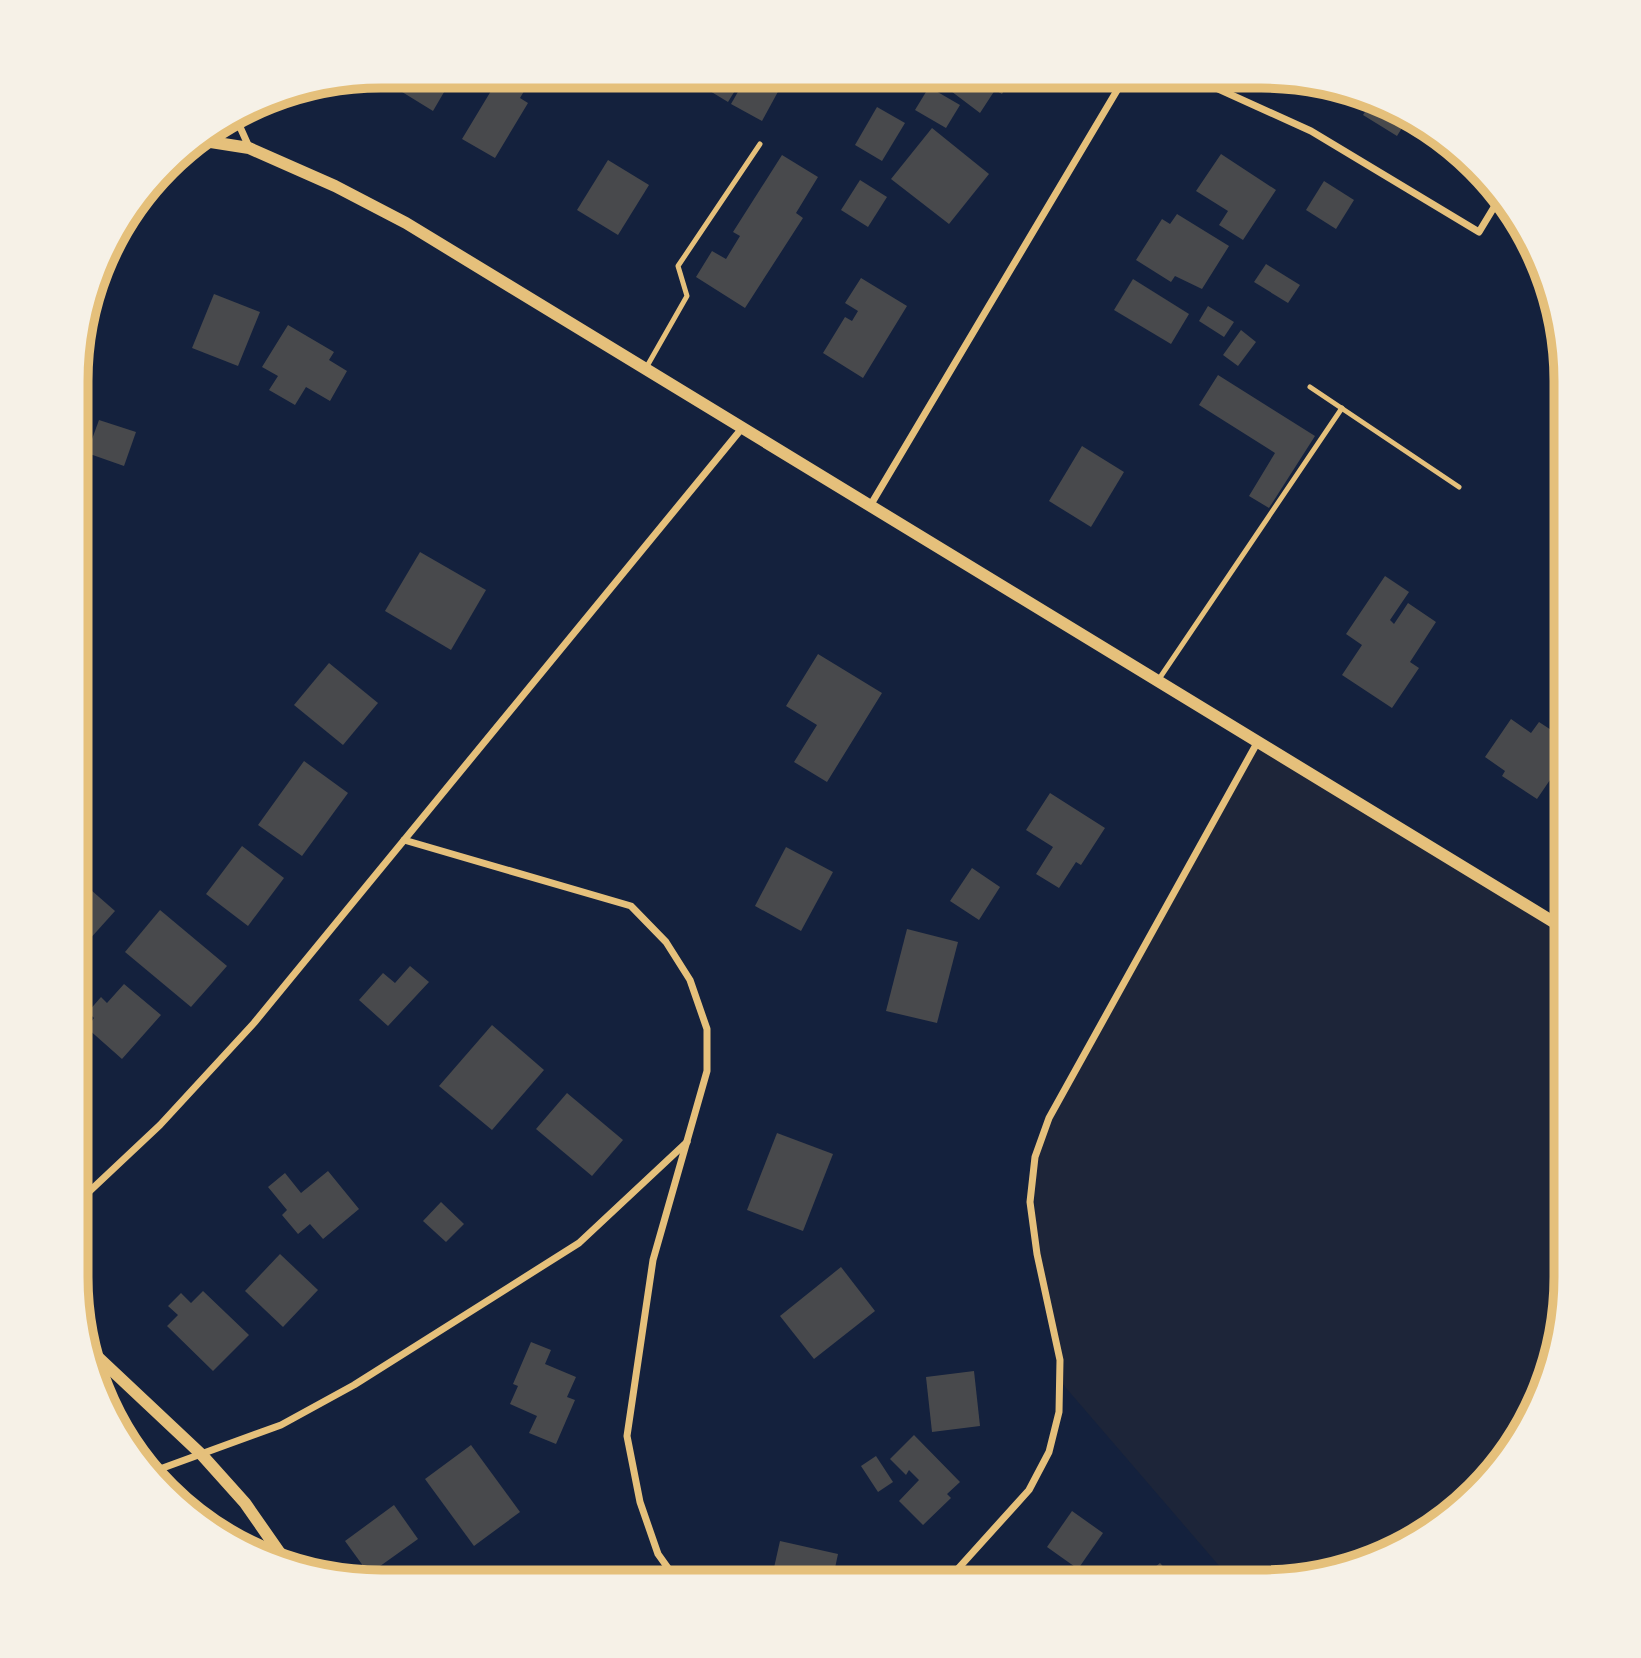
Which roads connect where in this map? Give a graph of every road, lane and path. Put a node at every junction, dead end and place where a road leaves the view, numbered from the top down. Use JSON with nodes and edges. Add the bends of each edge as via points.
{"nodes":[{"id":1,"x":1118,"y":88,"type":"edge"},
{"id":2,"x":1216,"y":88,"type":"edge"},
{"id":3,"x":239,"y":124,"type":"edge"},
{"id":4,"x":211,"y":142,"type":"edge"},
{"id":5,"x":760,"y":144,"type":"dead end"},
{"id":6,"x":249,"y":148,"type":"junction"},
{"id":7,"x":1495,"y":205,"type":"edge"},
{"id":8,"x":646,"y":368,"type":"junction"},
{"id":9,"x":1310,"y":387,"type":"dead end"},
{"id":10,"x":1342,"y":408,"type":"junction"},
{"id":11,"x":743,"y":427,"type":"junction"},
{"id":12,"x":1459,"y":487,"type":"dead end"},
{"id":13,"x":870,"y":506,"type":"junction"},
{"id":14,"x":1157,"y":682,"type":"junction"},
{"id":15,"x":1257,"y":743,"type":"junction"},
{"id":16,"x":404,"y":840,"type":"junction"},
{"id":17,"x":1554,"y":922,"type":"edge"},
{"id":18,"x":687,"y":1142,"type":"junction"},
{"id":19,"x":88,"y":1193,"type":"edge"},
{"id":20,"x":98,"y":1358,"type":"edge"},
{"id":21,"x":202,"y":1455,"type":"junction"},
{"id":22,"x":159,"y":1470,"type":"edge"},
{"id":23,"x":279,"y":1552,"type":"edge"},
{"id":24,"x":670,"y":1571,"type":"edge"},
{"id":25,"x":956,"y":1571,"type":"edge"}],
"edges":[{"from":1,"to":13,"type":"street"},
{"from":2,"to":7,"type":"street","via":[[1311,131],[1479,232]]},
{"from":3,"to":6,"type":"street"},
{"from":4,"to":6,"type":"street"},
{"from":5,"to":8,"type":"lane","via":[[678,266],[687,296]]},
{"from":6,"to":8,"type":"street","via":[[406,223]]},
{"from":8,"to":11,"type":"street"},
{"from":9,"to":10,"type":"lane"},
{"from":10,"to":12,"type":"lane"},
{"from":10,"to":14,"type":"lane"},
{"from":11,"to":13,"type":"street"},
{"from":11,"to":16,"type":"street"},
{"from":13,"to":14,"type":"street"},
{"from":14,"to":15,"type":"street"},
{"from":15,"to":17,"type":"street"},
{"from":15,"to":25,"type":"street","via":[[1049,1118],[1035,1157],[1030,1202],[1060,1360],[1059,1412],[1048,1452],[1030,1490]]},
{"from":16,"to":18,"type":"street","via":[[631,906],[666,942],[690,979],[707,1029],[707,1071]]},
{"from":16,"to":19,"type":"street","via":[[254,1023],[160,1125]]},
{"from":18,"to":21,"type":"street","via":[[579,1243],[354,1385],[281,1424]]},
{"from":18,"to":24,"type":"street","via":[[653,1260],[627,1436],[640,1502],[658,1554]]},
{"from":20,"to":21,"type":"street"},
{"from":21,"to":22,"type":"street"},
{"from":21,"to":23,"type":"street","via":[[245,1503]]}]}
